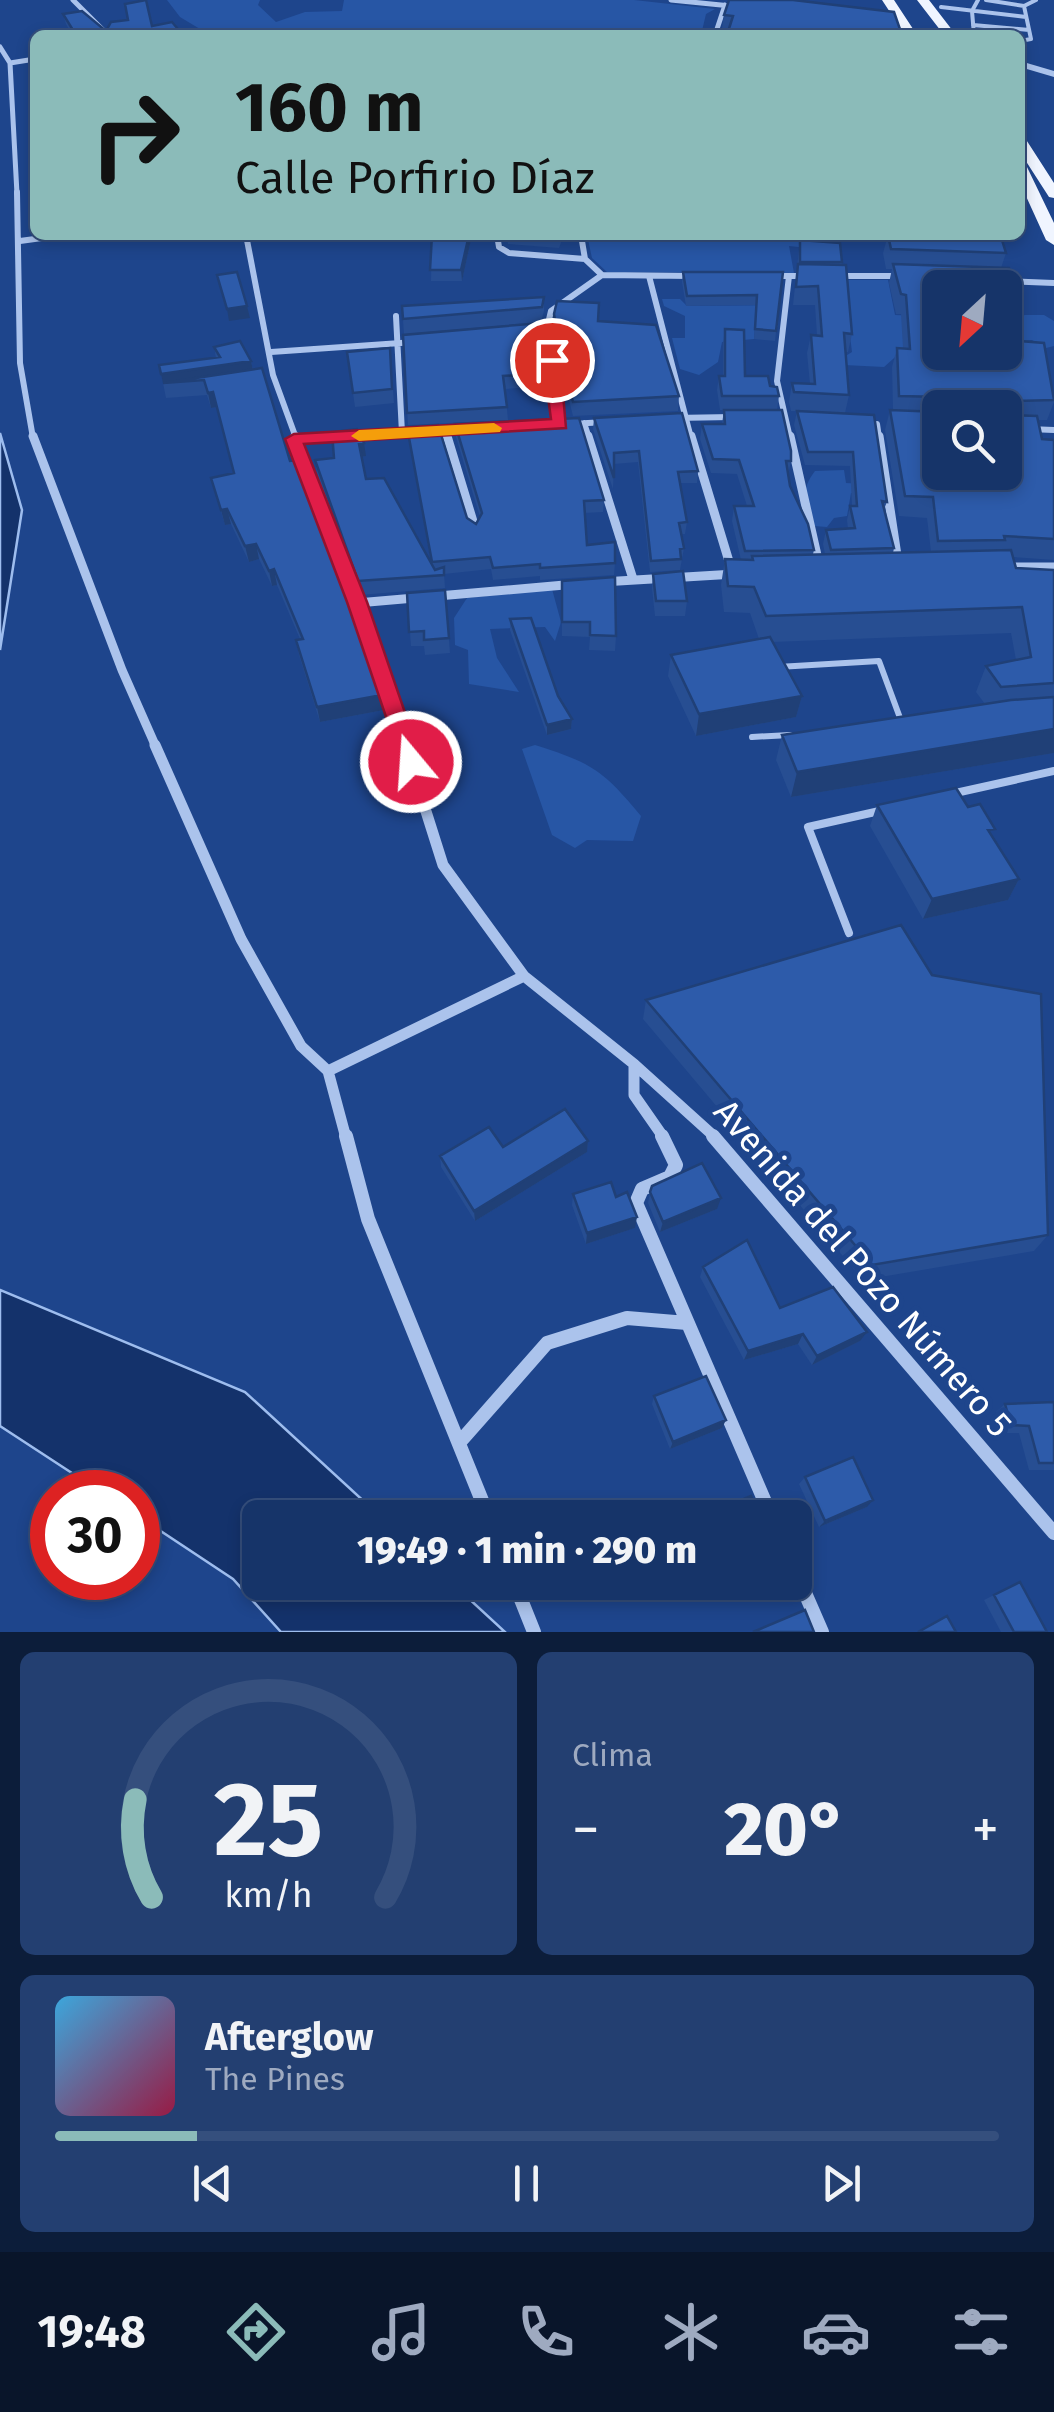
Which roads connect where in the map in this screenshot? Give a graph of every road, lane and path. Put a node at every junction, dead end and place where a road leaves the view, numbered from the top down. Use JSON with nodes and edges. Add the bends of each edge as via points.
{"nodes":[{"id":1,"x":73,"y":0,"type":"edge"},
{"id":2,"x":671,"y":0,"type":"edge"},
{"id":3,"x":888,"y":0,"type":"edge"},
{"id":4,"x":920,"y":0,"type":"edge"},
{"id":5,"x":978,"y":0,"type":"edge"},
{"id":6,"x":986,"y":0,"type":"edge"},
{"id":7,"x":1036,"y":0,"type":"edge"},
{"id":8,"x":725,"y":5,"type":"junction"},
{"id":9,"x":1024,"y":6,"type":"junction"},
{"id":10,"x":743,"y":7,"type":"edge"},
{"id":11,"x":941,"y":7,"type":"edge"},
{"id":12,"x":972,"y":11,"type":"junction"},
{"id":13,"x":1026,"y":17,"type":"junction"},
{"id":14,"x":973,"y":25,"type":"junction"},
{"id":15,"x":903,"y":29,"type":"edge"},
{"id":16,"x":103,"y":30,"type":"edge"},
{"id":17,"x":718,"y":30,"type":"edge"},
{"id":18,"x":924,"y":30,"type":"edge"},
{"id":19,"x":974,"y":30,"type":"edge"},
{"id":20,"x":1029,"y":30,"type":"junction"},
{"id":21,"x":1025,"y":40,"type":"edge"},
{"id":22,"x":0,"y":47,"type":"edge"},
{"id":23,"x":30,"y":60,"type":"edge"},
{"id":24,"x":10,"y":63,"type":"junction"},
{"id":25,"x":1025,"y":65,"type":"edge"},
{"id":26,"x":1054,"y":74,"type":"edge"},
{"id":27,"x":1025,"y":149,"type":"edge"},
{"id":28,"x":1025,"y":176,"type":"edge"},
{"id":29,"x":1025,"y":182,"type":"edge"},
{"id":30,"x":1034,"y":191,"type":"junction"},
{"id":31,"x":1054,"y":194,"type":"edge"},
{"id":32,"x":30,"y":240,"type":"edge"},
{"id":33,"x":247,"y":240,"type":"edge"},
{"id":34,"x":498,"y":240,"type":"edge"},
{"id":35,"x":582,"y":240,"type":"edge"},
{"id":36,"x":1054,"y":240,"type":"edge"},
{"id":37,"x":20,"y":241,"type":"junction"},
{"id":38,"x":586,"y":260,"type":"junction"},
{"id":39,"x":602,"y":275,"type":"junction"},
{"id":40,"x":649,"y":276,"type":"junction"},
{"id":41,"x":709,"y":276,"type":"edge"},
{"id":42,"x":749,"y":276,"type":"edge"},
{"id":43,"x":789,"y":276,"type":"junction"},
{"id":44,"x":808,"y":276,"type":"edge"},
{"id":45,"x":828,"y":276,"type":"edge"},
{"id":46,"x":905,"y":276,"type":"edge"},
{"id":47,"x":1022,"y":282,"type":"edge"},
{"id":48,"x":1054,"y":283,"type":"edge"},
{"id":49,"x":396,"y":316,"type":"dead end"},
{"id":50,"x":547,"y":328,"type":"junction"},
{"id":51,"x":529,"y":330,"type":"edge"},
{"id":52,"x":418,"y":342,"type":"edge"},
{"id":53,"x":399,"y":344,"type":"junction"},
{"id":54,"x":271,"y":352,"type":"junction"},
{"id":55,"x":273,"y":375,"type":"junction"},
{"id":56,"x":255,"y":378,"type":"edge"},
{"id":57,"x":685,"y":417,"type":"junction"},
{"id":58,"x":744,"y":417,"type":"edge"},
{"id":59,"x":783,"y":417,"type":"junction"},
{"id":60,"x":668,"y":418,"type":"edge"},
{"id":61,"x":802,"y":418,"type":"edge"},
{"id":62,"x":618,"y":421,"type":"edge"},
{"id":63,"x":584,"y":423,"type":"junction"},
{"id":64,"x":858,"y":423,"type":"edge"},
{"id":65,"x":560,"y":424,"type":"junction"},
{"id":66,"x":878,"y":424,"type":"junction"},
{"id":67,"x":893,"y":424,"type":"edge"},
{"id":68,"x":541,"y":425,"type":"edge"},
{"id":69,"x":484,"y":428,"type":"edge"},
{"id":70,"x":1022,"y":429,"type":"edge"},
{"id":71,"x":1054,"y":430,"type":"edge"},
{"id":72,"x":446,"y":431,"type":"junction"},
{"id":73,"x":402,"y":433,"type":"junction"},
{"id":74,"x":294,"y":439,"type":"junction"},
{"id":75,"x":476,"y":528,"type":"edge"},
{"id":76,"x":996,"y":567,"type":"edge"},
{"id":77,"x":1054,"y":567,"type":"edge"},
{"id":78,"x":899,"y":568,"type":"junction"},
{"id":79,"x":918,"y":568,"type":"edge"},
{"id":80,"x":879,"y":569,"type":"edge"},
{"id":81,"x":804,"y":572,"type":"edge"},
{"id":82,"x":751,"y":573,"type":"edge"},
{"id":83,"x":733,"y":574,"type":"junction"},
{"id":84,"x":633,"y":579,"type":"junction"},
{"id":85,"x":357,"y":602,"type":"junction"},
{"id":86,"x":778,"y":667,"type":"edge"},
{"id":87,"x":922,"y":725,"type":"edge"},
{"id":88,"x":902,"y":726,"type":"junction"},
{"id":89,"x":884,"y":728,"type":"edge"},
{"id":90,"x":808,"y":733,"type":"edge"},
{"id":91,"x":752,"y":738,"type":"dead end"},
{"id":92,"x":1054,"y":771,"type":"edge"},
{"id":93,"x":941,"y":797,"type":"edge"},
{"id":94,"x":903,"y":805,"type":"edge"},
{"id":95,"x":850,"y":933,"type":"dead end"},
{"id":96,"x":524,"y":976,"type":"junction"},
{"id":97,"x":634,"y":1064,"type":"junction"},
{"id":98,"x":328,"y":1071,"type":"junction"},
{"id":99,"x":687,"y":1324,"type":"junction"},
{"id":100,"x":459,"y":1443,"type":"junction"},
{"id":101,"x":481,"y":1500,"type":"edge"},
{"id":102,"x":764,"y":1500,"type":"edge"},
{"id":103,"x":1054,"y":1533,"type":"edge"},
{"id":104,"x":521,"y":1600,"type":"edge"},
{"id":105,"x":808,"y":1600,"type":"edge"},
{"id":106,"x":534,"y":1632,"type":"edge"},
{"id":107,"x":822,"y":1632,"type":"edge"}],
"edges":[{"from":1,"to":16,"type":"street"},
{"from":2,"to":8,"type":"street"},
{"from":3,"to":15,"type":"main road"},
{"from":4,"to":11,"type":"main road"},
{"from":4,"to":18,"type":"main road","via":[[911,12]]},
{"from":5,"to":12,"type":"lane"},
{"from":6,"to":9,"type":"lane"},
{"from":7,"to":9,"type":"lane"},
{"from":8,"to":10,"type":"street"},
{"from":8,"to":17,"type":"street"},
{"from":9,"to":13,"type":"lane"},
{"from":11,"to":12,"type":"lane"},
{"from":12,"to":13,"type":"lane"},
{"from":12,"to":14,"type":"lane"},
{"from":13,"to":20,"type":"lane"},
{"from":14,"to":19,"type":"lane"},
{"from":14,"to":20,"type":"lane"},
{"from":20,"to":21,"type":"lane","via":[[1031,39]]},
{"from":22,"to":24,"type":"street"},
{"from":23,"to":24,"type":"street"},
{"from":24,"to":37,"type":"street"},
{"from":25,"to":26,"type":"street"},
{"from":27,"to":31,"type":"main road"},
{"from":28,"to":30,"type":"main road"},
{"from":29,"to":30,"type":"main road"},
{"from":30,"to":36,"type":"main road"},
{"from":32,"to":37,"type":"street"},
{"from":33,"to":54,"type":"street","name":"Avenida del Pozo Número 5"},
{"from":34,"to":38,"type":"street","via":[[514,254]]},
{"from":35,"to":38,"type":"street"},
{"from":37,"to":98,"type":"street","via":[[20,362],[40,458],[122,670],[241,939],[301,1046]]},
{"from":38,"to":39,"type":"street"},
{"from":39,"to":40,"type":"street"},
{"from":39,"to":50,"type":"street","via":[[563,299]]},
{"from":40,"to":41,"type":"street"},
{"from":40,"to":57,"type":"street"},
{"from":42,"to":43,"type":"street"},
{"from":43,"to":44,"type":"street"},
{"from":43,"to":59,"type":"street","via":[[778,381]]},
{"from":45,"to":46,"type":"street"},
{"from":47,"to":48,"type":"street"},
{"from":49,"to":53,"type":"street"},
{"from":50,"to":51,"type":"street"},
{"from":50,"to":65,"type":"street"},
{"from":52,"to":53,"type":"street"},
{"from":53,"to":54,"type":"street"},
{"from":53,"to":73,"type":"street"},
{"from":54,"to":55,"type":"street","name":"Avenida del Pozo Número 5"},
{"from":55,"to":56,"type":"street"},
{"from":55,"to":74,"type":"street","name":"Avenida del Pozo Número 5"},
{"from":57,"to":58,"type":"street"},
{"from":57,"to":60,"type":"street"},
{"from":57,"to":83,"type":"street"},
{"from":59,"to":61,"type":"street"},
{"from":59,"to":81,"type":"street","via":[[821,571]]},
{"from":62,"to":63,"type":"street"},
{"from":63,"to":65,"type":"street"},
{"from":63,"to":84,"type":"street"},
{"from":64,"to":66,"type":"street"},
{"from":65,"to":68,"type":"street"},
{"from":66,"to":67,"type":"street"},
{"from":66,"to":78,"type":"street"},
{"from":69,"to":72,"type":"street"},
{"from":70,"to":71,"type":"street"},
{"from":72,"to":73,"type":"street"},
{"from":72,"to":75,"type":"street"},
{"from":73,"to":74,"type":"street"},
{"from":74,"to":85,"type":"street","name":"Avenida del Pozo Número 5"},
{"from":76,"to":77,"type":"street"},
{"from":78,"to":79,"type":"street"},
{"from":78,"to":80,"type":"street"},
{"from":82,"to":83,"type":"street"},
{"from":83,"to":84,"type":"street"},
{"from":84,"to":85,"type":"street"},
{"from":85,"to":96,"type":"street","name":"Avenida del Pozo Número 5","via":[[444,865]]},
{"from":86,"to":88,"type":"lane","via":[[879,662]]},
{"from":87,"to":88,"type":"lane"},
{"from":88,"to":89,"type":"lane"},
{"from":90,"to":91,"type":"lane"},
{"from":92,"to":93,"type":"lane"},
{"from":94,"to":95,"type":"lane","via":[[808,827]]},
{"from":96,"to":97,"type":"street","name":"Avenida del Pozo Número 5"},
{"from":96,"to":98,"type":"street"},
{"from":97,"to":99,"type":"street","via":[[629,1083],[637,1106],[673,1151],[676,1165],[670,1177],[642,1188],[636,1204]]},
{"from":97,"to":103,"type":"street","name":"Avenida del Pozo Número 5","via":[[728,1150]]},
{"from":98,"to":100,"type":"street","via":[[368,1220]]},
{"from":99,"to":100,"type":"street","via":[[627,1318],[547,1343]]},
{"from":99,"to":102,"type":"street"},
{"from":100,"to":101,"type":"street"},
{"from":104,"to":106,"type":"street"},
{"from":105,"to":107,"type":"street"}]}
